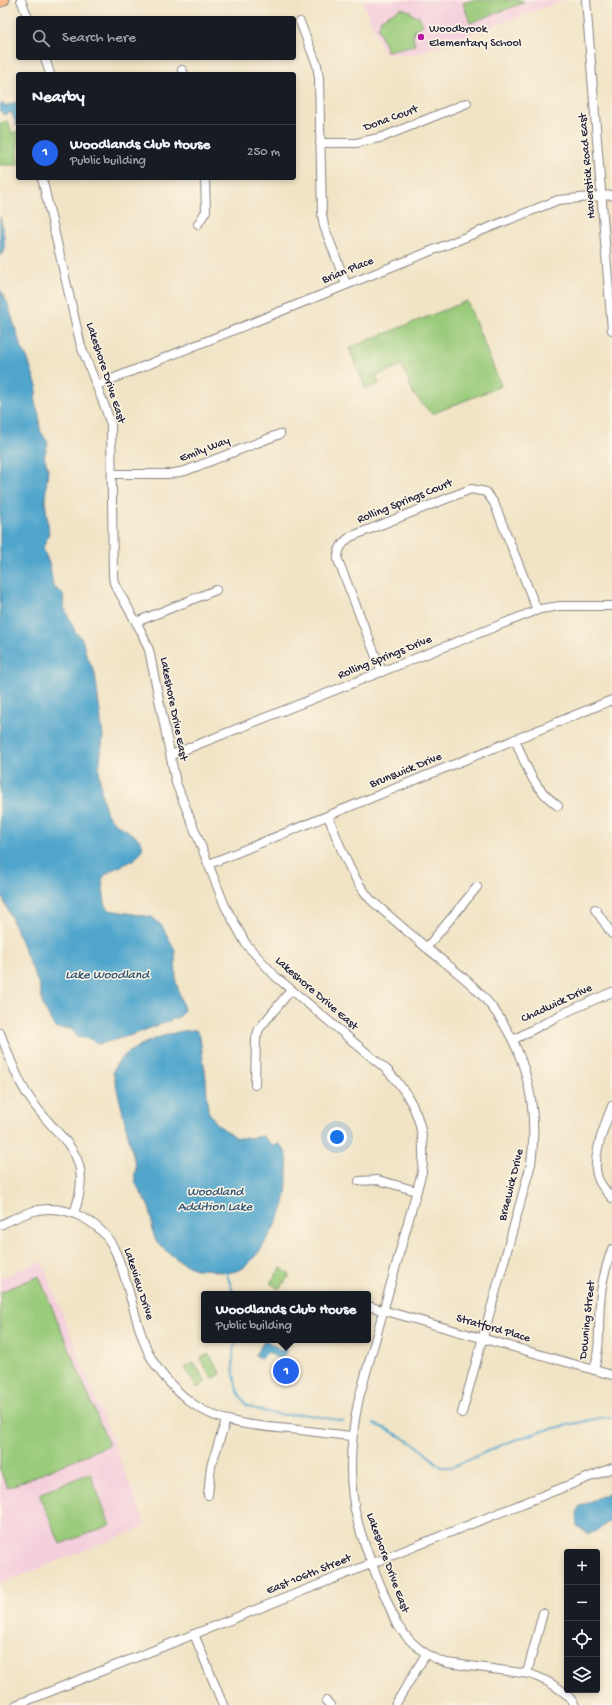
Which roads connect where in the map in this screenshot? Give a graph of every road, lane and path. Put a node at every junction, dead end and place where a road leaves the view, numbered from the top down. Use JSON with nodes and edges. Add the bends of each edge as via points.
{"nodes":[{"id":1,"x":4,"y":0,"type":"edge"},
{"id":2,"x":21,"y":0,"type":"edge"},
{"id":3,"x":586,"y":0,"type":"edge"},
{"id":4,"x":0,"y":2,"type":"edge"},
{"id":5,"x":27,"y":16,"type":"edge"},
{"id":6,"x":300,"y":22,"type":"dead end"},
{"id":7,"x":46,"y":60,"type":"edge"},
{"id":8,"x":49,"y":72,"type":"edge"},
{"id":9,"x":466,"y":103,"type":"dead end"},
{"id":10,"x":320,"y":143,"type":"junction"},
{"id":11,"x":42,"y":180,"type":"edge"},
{"id":12,"x":205,"y":180,"type":"edge"},
{"id":13,"x":612,"y":195,"type":"edge"},
{"id":14,"x":603,"y":196,"type":"junction"},
{"id":15,"x":198,"y":224,"type":"dead end"},
{"id":16,"x":346,"y":284,"type":"junction"},
{"id":17,"x":612,"y":330,"type":"edge"},
{"id":18,"x":97,"y":384,"type":"junction"},
{"id":19,"x":280,"y":434,"type":"dead end"},
{"id":20,"x":112,"y":474,"type":"junction"},
{"id":21,"x":216,"y":590,"type":"dead end"},
{"id":22,"x":612,"y":606,"type":"edge"},
{"id":23,"x":536,"y":610,"type":"junction"},
{"id":24,"x":136,"y":622,"type":"junction"},
{"id":25,"x":382,"y":672,"type":"junction"},
{"id":26,"x":612,"y":700,"type":"edge"},
{"id":27,"x":515,"y":739,"type":"junction"},
{"id":28,"x":171,"y":755,"type":"junction"},
{"id":29,"x":558,"y":806,"type":"dead end"},
{"id":30,"x":328,"y":816,"type":"junction"},
{"id":31,"x":208,"y":864,"type":"junction"},
{"id":32,"x":477,"y":887,"type":"dead end"},
{"id":33,"x":595,"y":909,"type":"dead end"},
{"id":34,"x":612,"y":934,"type":"edge"},
{"id":35,"x":427,"y":947,"type":"junction"},
{"id":36,"x":291,"y":990,"type":"junction"},
{"id":37,"x":612,"y":992,"type":"edge"},
{"id":38,"x":0,"y":1033,"type":"edge"},
{"id":39,"x":513,"y":1040,"type":"junction"},
{"id":40,"x":255,"y":1085,"type":"dead end"},
{"id":41,"x":612,"y":1106,"type":"edge"},
{"id":42,"x":359,"y":1181,"type":"dead end"},
{"id":43,"x":417,"y":1191,"type":"junction"},
{"id":44,"x":612,"y":1198,"type":"edge"},
{"id":45,"x":74,"y":1213,"type":"junction"},
{"id":46,"x":0,"y":1225,"type":"edge"},
{"id":47,"x":612,"y":1249,"type":"edge"},
{"id":48,"x":371,"y":1307,"type":"edge"},
{"id":49,"x":383,"y":1310,"type":"junction"},
{"id":50,"x":483,"y":1338,"type":"junction"},
{"id":51,"x":594,"y":1370,"type":"junction"},
{"id":52,"x":612,"y":1375,"type":"edge"},
{"id":53,"x":462,"y":1414,"type":"dead end"},
{"id":54,"x":226,"y":1420,"type":"junction"},
{"id":55,"x":352,"y":1436,"type":"junction"},
{"id":56,"x":612,"y":1468,"type":"edge"},
{"id":57,"x":208,"y":1495,"type":"dead end"},
{"id":58,"x":373,"y":1563,"type":"junction"},
{"id":59,"x":543,"y":1613,"type":"dead end"},
{"id":60,"x":194,"y":1634,"type":"junction"},
{"id":61,"x":426,"y":1654,"type":"junction"},
{"id":62,"x":527,"y":1673,"type":"junction"},
{"id":63,"x":16,"y":1705,"type":"edge"},
{"id":64,"x":223,"y":1705,"type":"edge"},
{"id":65,"x":395,"y":1705,"type":"edge"},
{"id":66,"x":575,"y":1705,"type":"edge"}],
"edges":[{"from":1,"to":4,"type":"main road"},
{"from":2,"to":5,"type":"street"},
{"from":3,"to":14,"type":"street","name":"Haverstick Road East"},
{"from":6,"to":10,"type":"street","via":[[317,65]]},
{"from":7,"to":8,"type":"street"},
{"from":9,"to":10,"type":"street","name":"Dona Court","via":[[376,139],[356,143]]},
{"from":10,"to":16,"type":"street","via":[[324,226]]},
{"from":11,"to":18,"type":"street","name":"Lakeshore Drive East","via":[[81,346]]},
{"from":12,"to":15,"type":"street","via":[[206,210]]},
{"from":13,"to":14,"type":"street","name":"Brian Place"},
{"from":14,"to":16,"type":"street","name":"Brian Place","via":[[558,200]]},
{"from":14,"to":17,"type":"street","name":"Haverstick Road East"},
{"from":16,"to":18,"type":"street","name":"Brian Place"},
{"from":18,"to":20,"type":"street","name":"Lakeshore Drive East","via":[[110,425]]},
{"from":19,"to":20,"type":"street","name":"Emily Way","via":[[185,472]]},
{"from":20,"to":24,"type":"street","name":"Lakeshore Drive East","via":[[112,576]]},
{"from":21,"to":24,"type":"street"},
{"from":22,"to":23,"type":"street","name":"Rolling Springs Drive","via":[[560,606]]},
{"from":23,"to":25,"type":"street","name":"Rolling Springs Drive"},
{"from":23,"to":25,"type":"street","name":"Rolling Springs Court","via":[[486,492],[471,489],[350,537],[338,553],[341,567]]},
{"from":24,"to":28,"type":"street","name":"Lakeshore Drive East","via":[[149,650]]},
{"from":25,"to":28,"type":"street","name":"Rolling Springs Drive"},
{"from":26,"to":27,"type":"street","name":"Brunswick Drive"},
{"from":27,"to":29,"type":"street","via":[[537,787]]},
{"from":27,"to":30,"type":"street","name":"Brunswick Drive"},
{"from":28,"to":31,"type":"street","name":"Lakeshore Drive East","via":[[178,790]]},
{"from":30,"to":31,"type":"street","name":"Brunswick Drive"},
{"from":30,"to":35,"type":"street","name":"Braewick Drive","via":[[349,870],[360,887],[370,899]]},
{"from":31,"to":36,"type":"street","name":"Lakeshore Drive East","via":[[225,906],[246,944],[261,963]]},
{"from":32,"to":35,"type":"street"},
{"from":33,"to":34,"type":"street"},
{"from":35,"to":39,"type":"street","name":"Braewick Drive","via":[[478,991],[501,1019]]},
{"from":36,"to":40,"type":"street","via":[[259,1029],[256,1038]]},
{"from":36,"to":43,"type":"street","name":"Lakeshore Drive East","via":[[387,1070],[406,1093],[423,1135],[422,1172]]},
{"from":37,"to":39,"type":"street","name":"Chadwick Drive","via":[[564,1013]]},
{"from":38,"to":45,"type":"street","via":[[28,1096],[40,1114],[70,1145],[78,1160],[82,1185]]},
{"from":39,"to":50,"type":"street","name":"Braewick Drive","via":[[528,1077],[535,1141],[531,1164]]},
{"from":41,"to":44,"type":"street","via":[[595,1165],[601,1185]]},
{"from":42,"to":43,"type":"street","via":[[378,1180]]},
{"from":43,"to":49,"type":"street","name":"Lakeshore Drive East"},
{"from":45,"to":46,"type":"street","via":[[42,1210]]},
{"from":45,"to":54,"type":"street","name":"Lakeview Drive","via":[[94,1224],[117,1253],[143,1337],[163,1375],[178,1392],[194,1404]]},
{"from":47,"to":51,"type":"street","name":"Downing Street","via":[[601,1295],[600,1348]]},
{"from":48,"to":49,"type":"street","name":"Stratford Place"},
{"from":49,"to":50,"type":"street","name":"Stratford Place"},
{"from":49,"to":55,"type":"street","name":"Lakeshore Drive East","via":[[359,1398]]},
{"from":50,"to":51,"type":"street","name":"Stratford Place"},
{"from":50,"to":53,"type":"street","name":"Braewick Drive"},
{"from":51,"to":52,"type":"street","name":"Stratford Place"},
{"from":54,"to":55,"type":"street","name":"Lakeview Drive","via":[[256,1426]]},
{"from":54,"to":57,"type":"street","via":[[211,1466]]},
{"from":55,"to":58,"type":"street","name":"Lakeshore Drive East","via":[[354,1501],[361,1532]]},
{"from":56,"to":58,"type":"street","name":"East 106th Street"},
{"from":58,"to":60,"type":"street","name":"East 106th Street"},
{"from":58,"to":61,"type":"street","name":"Lakeshore Drive East","via":[[396,1623],[409,1641]]},
{"from":59,"to":62,"type":"street"},
{"from":60,"to":63,"type":"street","name":"East 106th Street"},
{"from":60,"to":64,"type":"street"},
{"from":61,"to":62,"type":"street","name":"Lakeshore Drive East","via":[[447,1663]]},
{"from":61,"to":65,"type":"street"},
{"from":62,"to":66,"type":"street","name":"Lakeshore Drive East","via":[[553,1685]]}]}
